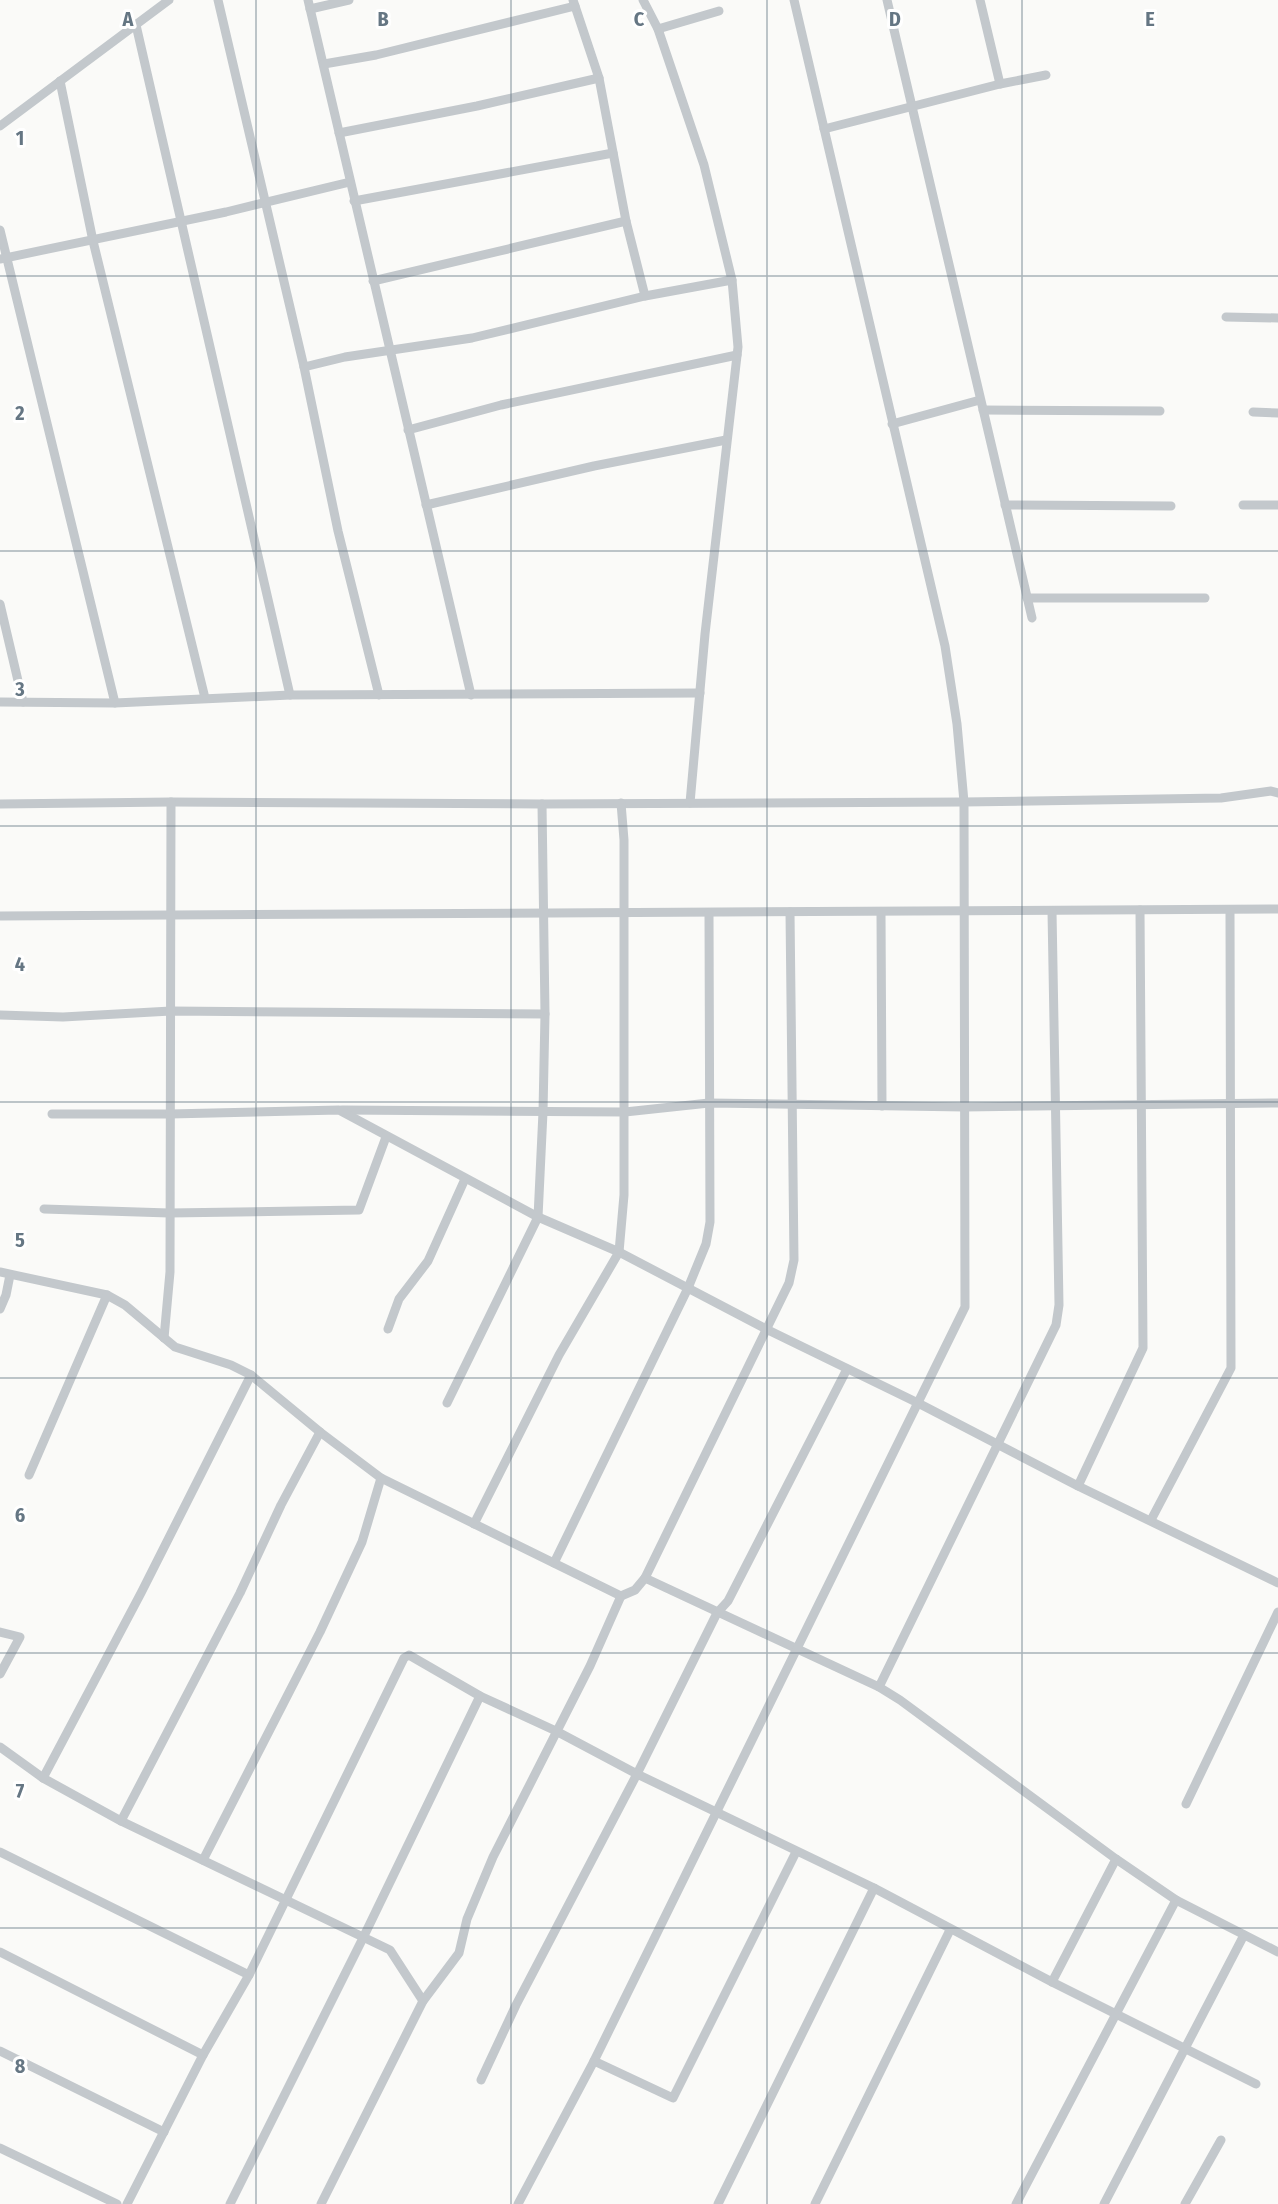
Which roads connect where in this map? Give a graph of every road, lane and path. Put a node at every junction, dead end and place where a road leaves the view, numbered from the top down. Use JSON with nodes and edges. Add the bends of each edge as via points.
{"nodes":[{"id":1,"x":169,"y":0,"type":"edge"},
{"id":2,"x":218,"y":0,"type":"edge"},
{"id":3,"x":349,"y":0,"type":"edge"},
{"id":4,"x":643,"y":0,"type":"edge"},
{"id":5,"x":794,"y":0,"type":"edge"},
{"id":6,"x":887,"y":0,"type":"edge"},
{"id":7,"x":980,"y":0,"type":"edge"},
{"id":8,"x":574,"y":3,"type":"edge"},
{"id":9,"x":309,"y":4,"type":"edge"},
{"id":10,"x":719,"y":11,"type":"dead end"},
{"id":11,"x":136,"y":25,"type":"junction"},
{"id":12,"x":658,"y":29,"type":"junction"},
{"id":13,"x":324,"y":64,"type":"junction"},
{"id":14,"x":1046,"y":75,"type":"dead end"},
{"id":15,"x":599,"y":78,"type":"junction"},
{"id":16,"x":60,"y":81,"type":"junction"},
{"id":17,"x":1000,"y":84,"type":"junction"},
{"id":18,"x":912,"y":106,"type":"junction"},
{"id":19,"x":0,"y":126,"type":"edge"},
{"id":20,"x":824,"y":129,"type":"junction"},
{"id":21,"x":339,"y":133,"type":"junction"},
{"id":22,"x":613,"y":153,"type":"junction"},
{"id":23,"x":350,"y":182,"type":"junction"},
{"id":24,"x":354,"y":201,"type":"junction"},
{"id":25,"x":266,"y":203,"type":"junction"},
{"id":26,"x":180,"y":221,"type":"junction"},
{"id":27,"x":626,"y":221,"type":"junction"},
{"id":28,"x":0,"y":230,"type":"edge"},
{"id":29,"x":93,"y":241,"type":"junction"},
{"id":30,"x":3,"y":259,"type":"edge"},
{"id":31,"x":732,"y":280,"type":"junction"},
{"id":32,"x":373,"y":281,"type":"junction"},
{"id":33,"x":645,"y":296,"type":"junction"},
{"id":34,"x":1226,"y":317,"type":"dead end"},
{"id":35,"x":1278,"y":318,"type":"edge"},
{"id":36,"x":389,"y":350,"type":"junction"},
{"id":37,"x":737,"y":355,"type":"junction"},
{"id":38,"x":304,"y":367,"type":"junction"},
{"id":39,"x":980,"y":400,"type":"junction"},
{"id":40,"x":983,"y":410,"type":"junction"},
{"id":41,"x":1161,"y":411,"type":"dead end"},
{"id":42,"x":1253,"y":412,"type":"dead end"},
{"id":43,"x":1278,"y":413,"type":"edge"},
{"id":44,"x":892,"y":424,"type":"junction"},
{"id":45,"x":408,"y":430,"type":"junction"},
{"id":46,"x":726,"y":440,"type":"junction"},
{"id":47,"x":1005,"y":504,"type":"junction"},
{"id":48,"x":426,"y":505,"type":"junction"},
{"id":49,"x":1243,"y":505,"type":"dead end"},
{"id":50,"x":1278,"y":505,"type":"edge"},
{"id":51,"x":1171,"y":506,"type":"dead end"},
{"id":52,"x":1027,"y":598,"type":"junction"},
{"id":53,"x":1206,"y":598,"type":"dead end"},
{"id":54,"x":0,"y":604,"type":"edge"},
{"id":55,"x":1032,"y":618,"type":"dead end"},
{"id":56,"x":700,"y":693,"type":"junction"},
{"id":57,"x":290,"y":695,"type":"junction"},
{"id":58,"x":379,"y":695,"type":"junction"},
{"id":59,"x":471,"y":695,"type":"junction"},
{"id":60,"x":205,"y":698,"type":"junction"},
{"id":61,"x":0,"y":702,"type":"edge"},
{"id":62,"x":23,"y":702,"type":"junction"},
{"id":63,"x":115,"y":703,"type":"junction"},
{"id":64,"x":1278,"y":793,"type":"edge"},
{"id":65,"x":171,"y":802,"type":"junction"},
{"id":66,"x":690,"y":802,"type":"junction"},
{"id":67,"x":964,"y":802,"type":"junction"},
{"id":68,"x":621,"y":803,"type":"junction"},
{"id":69,"x":0,"y":804,"type":"edge"},
{"id":70,"x":542,"y":804,"type":"junction"},
{"id":71,"x":1278,"y":909,"type":"edge"},
{"id":72,"x":1140,"y":910,"type":"junction"},
{"id":73,"x":1230,"y":910,"type":"junction"},
{"id":74,"x":963,"y":911,"type":"junction"},
{"id":75,"x":1052,"y":911,"type":"junction"},
{"id":76,"x":790,"y":912,"type":"junction"},
{"id":77,"x":881,"y":912,"type":"junction"},
{"id":78,"x":543,"y":913,"type":"junction"},
{"id":79,"x":624,"y":913,"type":"junction"},
{"id":80,"x":709,"y":913,"type":"junction"},
{"id":81,"x":170,"y":915,"type":"junction"},
{"id":82,"x":0,"y":916,"type":"edge"},
{"id":83,"x":171,"y":1011,"type":"junction"},
{"id":84,"x":545,"y":1014,"type":"junction"},
{"id":85,"x":0,"y":1015,"type":"edge"},
{"id":86,"x":709,"y":1103,"type":"junction"},
{"id":87,"x":1278,"y":1103,"type":"edge"},
{"id":88,"x":1229,"y":1104,"type":"junction"},
{"id":89,"x":793,"y":1105,"type":"junction"},
{"id":90,"x":1142,"y":1105,"type":"junction"},
{"id":91,"x":882,"y":1106,"type":"junction"},
{"id":92,"x":1055,"y":1106,"type":"junction"},
{"id":93,"x":964,"y":1107,"type":"junction"},
{"id":94,"x":339,"y":1110,"type":"junction"},
{"id":95,"x":543,"y":1112,"type":"junction"},
{"id":96,"x":625,"y":1112,"type":"junction"},
{"id":97,"x":52,"y":1114,"type":"dead end"},
{"id":98,"x":170,"y":1114,"type":"junction"},
{"id":99,"x":386,"y":1137,"type":"junction"},
{"id":100,"x":465,"y":1179,"type":"junction"},
{"id":101,"x":44,"y":1209,"type":"dead end"},
{"id":102,"x":169,"y":1213,"type":"junction"},
{"id":103,"x":538,"y":1217,"type":"junction"},
{"id":104,"x":619,"y":1252,"type":"junction"},
{"id":105,"x":0,"y":1272,"type":"edge"},
{"id":106,"x":10,"y":1275,"type":"junction"},
{"id":107,"x":688,"y":1288,"type":"junction"},
{"id":108,"x":107,"y":1295,"type":"junction"},
{"id":109,"x":0,"y":1309,"type":"edge"},
{"id":110,"x":388,"y":1329,"type":"dead end"},
{"id":111,"x":768,"y":1330,"type":"junction"},
{"id":112,"x":164,"y":1338,"type":"junction"},
{"id":113,"x":847,"y":1369,"type":"junction"},
{"id":114,"x":251,"y":1375,"type":"junction"},
{"id":115,"x":447,"y":1403,"type":"dead end"},
{"id":116,"x":918,"y":1403,"type":"junction"},
{"id":117,"x":320,"y":1432,"type":"junction"},
{"id":118,"x":999,"y":1444,"type":"junction"},
{"id":119,"x":29,"y":1474,"type":"dead end"},
{"id":120,"x":381,"y":1478,"type":"junction"},
{"id":121,"x":1078,"y":1486,"type":"junction"},
{"id":122,"x":1151,"y":1520,"type":"junction"},
{"id":123,"x":474,"y":1524,"type":"junction"},
{"id":124,"x":554,"y":1563,"type":"junction"},
{"id":125,"x":645,"y":1578,"type":"junction"},
{"id":126,"x":1278,"y":1583,"type":"edge"},
{"id":127,"x":621,"y":1596,"type":"junction"},
{"id":128,"x":1278,"y":1612,"type":"edge"},
{"id":129,"x":717,"y":1613,"type":"junction"},
{"id":130,"x":0,"y":1632,"type":"edge"},
{"id":131,"x":795,"y":1650,"type":"junction"},
{"id":132,"x":0,"y":1674,"type":"edge"},
{"id":133,"x":879,"y":1687,"type":"junction"},
{"id":134,"x":480,"y":1696,"type":"junction"},
{"id":135,"x":556,"y":1731,"type":"junction"},
{"id":136,"x":0,"y":1747,"type":"edge"},
{"id":137,"x":637,"y":1774,"type":"junction"},
{"id":138,"x":43,"y":1778,"type":"junction"},
{"id":139,"x":1185,"y":1804,"type":"dead end"},
{"id":140,"x":717,"y":1812,"type":"junction"},
{"id":141,"x":121,"y":1821,"type":"junction"},
{"id":142,"x":0,"y":1852,"type":"edge"},
{"id":143,"x":796,"y":1852,"type":"junction"},
{"id":144,"x":1116,"y":1859,"type":"junction"},
{"id":145,"x":203,"y":1860,"type":"junction"},
{"id":146,"x":874,"y":1888,"type":"junction"},
{"id":147,"x":284,"y":1900,"type":"junction"},
{"id":148,"x":1176,"y":1900,"type":"junction"},
{"id":149,"x":950,"y":1930,"type":"junction"},
{"id":150,"x":1244,"y":1935,"type":"junction"},
{"id":151,"x":363,"y":1938,"type":"junction"},
{"id":152,"x":0,"y":1952,"type":"edge"},
{"id":153,"x":1278,"y":1952,"type":"edge"},
{"id":154,"x":249,"y":1975,"type":"junction"},
{"id":155,"x":1052,"y":1982,"type":"junction"},
{"id":156,"x":423,"y":2001,"type":"junction"},
{"id":157,"x":1115,"y":2014,"type":"junction"},
{"id":158,"x":1187,"y":2048,"type":"junction"},
{"id":159,"x":0,"y":2050,"type":"edge"},
{"id":160,"x":203,"y":2055,"type":"junction"},
{"id":161,"x":594,"y":2061,"type":"junction"},
{"id":162,"x":481,"y":2080,"type":"dead end"},
{"id":163,"x":1256,"y":2084,"type":"dead end"},
{"id":164,"x":164,"y":2132,"type":"junction"},
{"id":165,"x":1221,"y":2140,"type":"dead end"},
{"id":166,"x":0,"y":2148,"type":"edge"},
{"id":167,"x":117,"y":2204,"type":"edge"},
{"id":168,"x":127,"y":2204,"type":"edge"},
{"id":169,"x":230,"y":2204,"type":"edge"},
{"id":170,"x":321,"y":2204,"type":"edge"},
{"id":171,"x":519,"y":2204,"type":"edge"},
{"id":172,"x":718,"y":2204,"type":"edge"},
{"id":173,"x":815,"y":2204,"type":"edge"},
{"id":174,"x":1016,"y":2204,"type":"edge"},
{"id":175,"x":1104,"y":2204,"type":"edge"},
{"id":176,"x":1185,"y":2204,"type":"edge"}],
"edges":[{"from":1,"to":11,"type":"street"},
{"from":2,"to":25,"type":"street"},
{"from":3,"to":9,"type":"street"},
{"from":4,"to":12,"type":"street"},
{"from":5,"to":20,"type":"street"},
{"from":6,"to":18,"type":"street"},
{"from":7,"to":17,"type":"street"},
{"from":8,"to":13,"type":"street","via":[[376,55]]},
{"from":8,"to":15,"type":"street"},
{"from":9,"to":13,"type":"street"},
{"from":10,"to":12,"type":"street"},
{"from":11,"to":16,"type":"street"},
{"from":11,"to":26,"type":"street"},
{"from":12,"to":31,"type":"street","via":[[704,165]]},
{"from":13,"to":21,"type":"street"},
{"from":14,"to":17,"type":"street"},
{"from":15,"to":21,"type":"street"},
{"from":15,"to":22,"type":"street"},
{"from":16,"to":19,"type":"street"},
{"from":16,"to":29,"type":"street"},
{"from":17,"to":18,"type":"street"},
{"from":18,"to":20,"type":"street"},
{"from":18,"to":39,"type":"street"},
{"from":20,"to":44,"type":"street"},
{"from":21,"to":23,"type":"street"},
{"from":22,"to":24,"type":"street"},
{"from":22,"to":27,"type":"street"},
{"from":23,"to":24,"type":"street"},
{"from":23,"to":25,"type":"street"},
{"from":24,"to":32,"type":"street"},
{"from":25,"to":26,"type":"street"},
{"from":25,"to":38,"type":"street"},
{"from":26,"to":29,"type":"street"},
{"from":26,"to":57,"type":"street"},
{"from":27,"to":32,"type":"street"},
{"from":27,"to":33,"type":"street"},
{"from":28,"to":30,"type":"street"},
{"from":29,"to":30,"type":"street"},
{"from":29,"to":60,"type":"street"},
{"from":30,"to":63,"type":"street"},
{"from":31,"to":33,"type":"street"},
{"from":31,"to":37,"type":"street"},
{"from":32,"to":36,"type":"street"},
{"from":33,"to":36,"type":"street","via":[[472,338]]},
{"from":34,"to":35,"type":"street"},
{"from":36,"to":38,"type":"street"},
{"from":36,"to":45,"type":"street"},
{"from":37,"to":45,"type":"street","via":[[501,405]]},
{"from":37,"to":46,"type":"street"},
{"from":38,"to":58,"type":"street","via":[[338,531]]},
{"from":39,"to":40,"type":"street"},
{"from":39,"to":44,"type":"street"},
{"from":40,"to":41,"type":"street"},
{"from":40,"to":47,"type":"street"},
{"from":42,"to":43,"type":"street"},
{"from":44,"to":67,"type":"street","via":[[945,646]]},
{"from":45,"to":48,"type":"street"},
{"from":46,"to":48,"type":"street"},
{"from":46,"to":56,"type":"street"},
{"from":47,"to":51,"type":"street"},
{"from":47,"to":52,"type":"street"},
{"from":48,"to":59,"type":"street"},
{"from":49,"to":50,"type":"street"},
{"from":52,"to":53,"type":"street"},
{"from":52,"to":55,"type":"street"},
{"from":54,"to":62,"type":"street"},
{"from":56,"to":59,"type":"street"},
{"from":56,"to":66,"type":"street"},
{"from":57,"to":58,"type":"street"},
{"from":57,"to":60,"type":"street"},
{"from":58,"to":59,"type":"street"},
{"from":60,"to":63,"type":"street"},
{"from":61,"to":62,"type":"street"},
{"from":62,"to":63,"type":"street"},
{"from":64,"to":67,"type":"street","via":[[1221,798]]},
{"from":65,"to":69,"type":"street"},
{"from":65,"to":70,"type":"street"},
{"from":65,"to":81,"type":"street"},
{"from":66,"to":67,"type":"street"},
{"from":66,"to":68,"type":"street"},
{"from":67,"to":74,"type":"street"},
{"from":68,"to":70,"type":"street"},
{"from":68,"to":79,"type":"street"},
{"from":70,"to":78,"type":"street"},
{"from":71,"to":73,"type":"street"},
{"from":72,"to":73,"type":"street"},
{"from":72,"to":75,"type":"street"},
{"from":72,"to":90,"type":"street"},
{"from":73,"to":88,"type":"street"},
{"from":74,"to":75,"type":"street"},
{"from":74,"to":77,"type":"street"},
{"from":74,"to":93,"type":"street"},
{"from":75,"to":92,"type":"street"},
{"from":76,"to":77,"type":"street"},
{"from":76,"to":80,"type":"street"},
{"from":76,"to":89,"type":"street"},
{"from":77,"to":91,"type":"street"},
{"from":78,"to":79,"type":"street"},
{"from":78,"to":81,"type":"street"},
{"from":78,"to":84,"type":"street"},
{"from":79,"to":80,"type":"street"},
{"from":79,"to":96,"type":"street"},
{"from":80,"to":86,"type":"street"},
{"from":81,"to":82,"type":"street"},
{"from":81,"to":83,"type":"street"},
{"from":83,"to":84,"type":"street"},
{"from":83,"to":85,"type":"street","via":[[63,1017]]},
{"from":83,"to":98,"type":"street"},
{"from":84,"to":95,"type":"street"},
{"from":86,"to":89,"type":"street"},
{"from":86,"to":96,"type":"street"},
{"from":86,"to":107,"type":"street","via":[[710,1222],[706,1244]]},
{"from":87,"to":88,"type":"street"},
{"from":88,"to":90,"type":"street"},
{"from":88,"to":122,"type":"street","via":[[1231,1368]]},
{"from":89,"to":91,"type":"street"},
{"from":89,"to":111,"type":"street","via":[[794,1260],[789,1283]]},
{"from":90,"to":92,"type":"street"},
{"from":90,"to":121,"type":"street","via":[[1143,1348]]},
{"from":91,"to":93,"type":"street"},
{"from":92,"to":93,"type":"street"},
{"from":92,"to":118,"type":"street","via":[[1059,1305],[1056,1325]]},
{"from":93,"to":116,"type":"street","via":[[965,1307]]},
{"from":94,"to":95,"type":"street"},
{"from":94,"to":98,"type":"street"},
{"from":94,"to":99,"type":"street"},
{"from":95,"to":96,"type":"street"},
{"from":95,"to":103,"type":"street"},
{"from":96,"to":104,"type":"street"},
{"from":97,"to":98,"type":"street"},
{"from":98,"to":102,"type":"street"},
{"from":99,"to":100,"type":"street"},
{"from":99,"to":102,"type":"street","via":[[359,1210]]},
{"from":100,"to":103,"type":"street"},
{"from":100,"to":110,"type":"street","via":[[428,1261],[399,1299]]},
{"from":101,"to":102,"type":"street"},
{"from":102,"to":112,"type":"street","via":[[170,1272]]},
{"from":103,"to":104,"type":"street"},
{"from":103,"to":115,"type":"street"},
{"from":104,"to":107,"type":"street"},
{"from":104,"to":123,"type":"street","via":[[559,1354]]},
{"from":105,"to":106,"type":"street"},
{"from":106,"to":108,"type":"street"},
{"from":106,"to":109,"type":"street"},
{"from":107,"to":111,"type":"street"},
{"from":107,"to":124,"type":"street"},
{"from":108,"to":112,"type":"street"},
{"from":108,"to":119,"type":"street"},
{"from":111,"to":113,"type":"street"},
{"from":111,"to":125,"type":"street"},
{"from":112,"to":114,"type":"street","via":[[175,1347]]},
{"from":113,"to":116,"type":"street"},
{"from":113,"to":129,"type":"street","via":[[728,1601]]},
{"from":114,"to":117,"type":"street"},
{"from":114,"to":138,"type":"street"},
{"from":116,"to":118,"type":"street"},
{"from":116,"to":131,"type":"street"},
{"from":117,"to":120,"type":"street"},
{"from":117,"to":141,"type":"street"},
{"from":118,"to":121,"type":"street"},
{"from":118,"to":133,"type":"street"},
{"from":120,"to":123,"type":"street"},
{"from":120,"to":145,"type":"street","via":[[358,1552]]},
{"from":121,"to":122,"type":"street"},
{"from":122,"to":126,"type":"street"},
{"from":123,"to":124,"type":"street"},
{"from":124,"to":127,"type":"street"},
{"from":125,"to":127,"type":"street","via":[[635,1590]]},
{"from":125,"to":129,"type":"street"},
{"from":127,"to":135,"type":"street"},
{"from":128,"to":139,"type":"street"},
{"from":129,"to":131,"type":"street"},
{"from":129,"to":137,"type":"street"},
{"from":130,"to":132,"type":"street","via":[[20,1637]]},
{"from":131,"to":133,"type":"street"},
{"from":131,"to":140,"type":"street"},
{"from":133,"to":144,"type":"street"},
{"from":134,"to":135,"type":"street"},
{"from":134,"to":147,"type":"street","via":[[409,1655],[404,1658]]},
{"from":134,"to":151,"type":"street"},
{"from":135,"to":137,"type":"street"},
{"from":135,"to":156,"type":"street","via":[[493,1857],[467,1919],[459,1953]]},
{"from":136,"to":138,"type":"street"},
{"from":137,"to":140,"type":"street"},
{"from":137,"to":162,"type":"street"},
{"from":138,"to":141,"type":"street"},
{"from":140,"to":143,"type":"street"},
{"from":140,"to":161,"type":"street"},
{"from":141,"to":145,"type":"street"},
{"from":142,"to":154,"type":"street"},
{"from":143,"to":146,"type":"street"},
{"from":143,"to":161,"type":"street","via":[[673,2098]]},
{"from":144,"to":148,"type":"street"},
{"from":144,"to":155,"type":"street"},
{"from":145,"to":147,"type":"street"},
{"from":146,"to":149,"type":"street"},
{"from":146,"to":172,"type":"street"},
{"from":147,"to":151,"type":"street"},
{"from":147,"to":154,"type":"street"},
{"from":148,"to":150,"type":"street"},
{"from":148,"to":157,"type":"street"},
{"from":149,"to":155,"type":"street"},
{"from":149,"to":173,"type":"street"},
{"from":150,"to":153,"type":"street"},
{"from":150,"to":158,"type":"street"},
{"from":151,"to":156,"type":"street","via":[[390,1950]]},
{"from":151,"to":169,"type":"street"},
{"from":152,"to":160,"type":"street"},
{"from":154,"to":160,"type":"street"},
{"from":155,"to":157,"type":"street"},
{"from":156,"to":170,"type":"street"},
{"from":157,"to":158,"type":"street"},
{"from":157,"to":174,"type":"street"},
{"from":158,"to":163,"type":"street"},
{"from":158,"to":175,"type":"street"},
{"from":159,"to":164,"type":"street"},
{"from":160,"to":164,"type":"street"},
{"from":161,"to":171,"type":"street"},
{"from":164,"to":168,"type":"street"},
{"from":165,"to":176,"type":"street"},
{"from":166,"to":167,"type":"street"}]}
